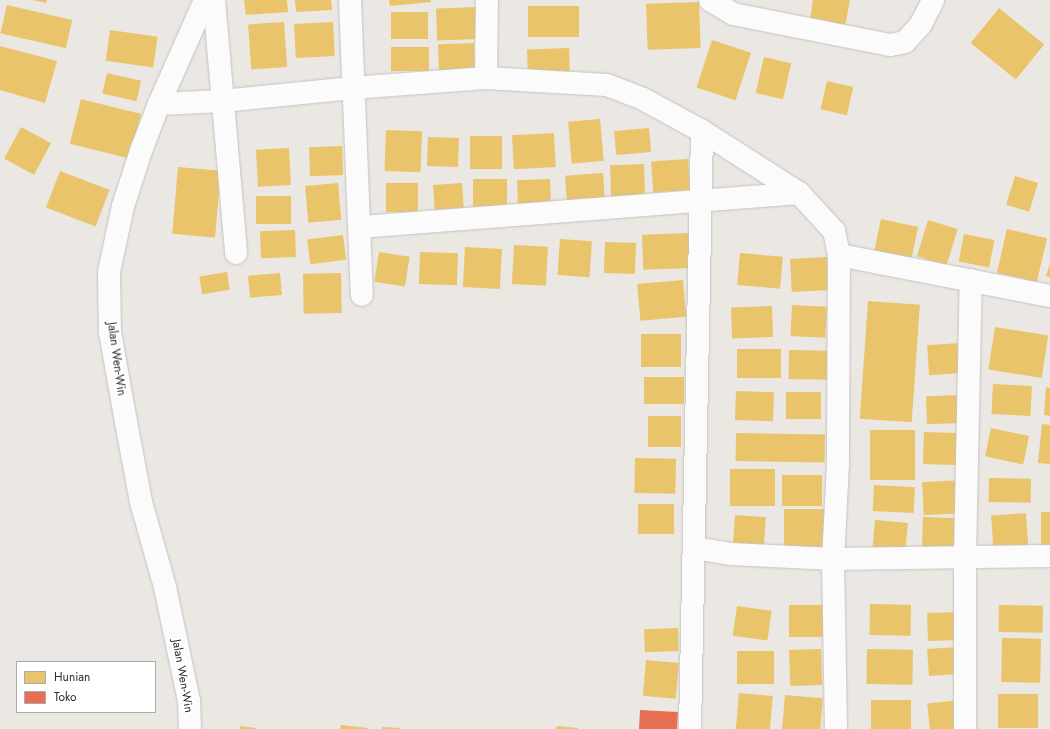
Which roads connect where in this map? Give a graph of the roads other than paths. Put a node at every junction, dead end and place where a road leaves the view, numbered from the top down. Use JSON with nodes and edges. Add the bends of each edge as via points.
{"nodes":[{"id":1,"x":206,"y":0,"type":"edge"},
{"id":2,"x":214,"y":0,"type":"edge"},
{"id":3,"x":350,"y":0,"type":"edge"},
{"id":4,"x":487,"y":0,"type":"edge"},
{"id":5,"x":710,"y":0,"type":"edge"},
{"id":6,"x":933,"y":0,"type":"edge"},
{"id":7,"x":486,"y":78,"type":"junction"},
{"id":8,"x":352,"y":88,"type":"junction"},
{"id":9,"x":222,"y":101,"type":"junction"},
{"id":10,"x":158,"y":104,"type":"junction"},
{"id":11,"x":702,"y":131,"type":"junction"},
{"id":12,"x":799,"y":193,"type":"junction"},
{"id":13,"x":700,"y":201,"type":"junction"},
{"id":14,"x":360,"y":227,"type":"junction"},
{"id":15,"x":236,"y":253,"type":"dead end"},
{"id":16,"x":839,"y":255,"type":"junction"},
{"id":17,"x":971,"y":280,"type":"junction"},
{"id":18,"x":362,"y":295,"type":"dead end"},
{"id":19,"x":1050,"y":296,"type":"edge"},
{"id":20,"x":694,"y":548,"type":"junction"},
{"id":21,"x":965,"y":556,"type":"junction"},
{"id":22,"x":1050,"y":556,"type":"edge"},
{"id":23,"x":833,"y":559,"type":"junction"},
{"id":24,"x":190,"y":729,"type":"edge"},
{"id":25,"x":690,"y":729,"type":"edge"},
{"id":26,"x":836,"y":729,"type":"edge"},
{"id":27,"x":965,"y":729,"type":"edge"}],
"edges":[{"from":1,"to":10,"type":"street","name":"Jalan Wen-Win"},
{"from":2,"to":9,"type":"street"},
{"from":3,"to":8,"type":"street"},
{"from":4,"to":7,"type":"street"},
{"from":5,"to":6,"type":"street","via":[[733,14],[890,44],[906,42],[921,24]]},
{"from":7,"to":8,"type":"street"},
{"from":7,"to":11,"type":"street","via":[[607,85],[643,99]]},
{"from":8,"to":9,"type":"street"},
{"from":8,"to":14,"type":"street"},
{"from":9,"to":10,"type":"street"},
{"from":9,"to":15,"type":"street"},
{"from":10,"to":24,"type":"street","name":"Jalan Wen-Win","via":[[123,206],[109,272],[110,332],[141,502],[165,587],[189,701]]},
{"from":11,"to":12,"type":"street"},
{"from":11,"to":13,"type":"street"},
{"from":12,"to":13,"type":"street"},
{"from":12,"to":16,"type":"street","via":[[834,231]]},
{"from":13,"to":14,"type":"street"},
{"from":13,"to":20,"type":"street"},
{"from":14,"to":18,"type":"street"},
{"from":16,"to":17,"type":"street"},
{"from":16,"to":23,"type":"street","via":[[838,464]]},
{"from":17,"to":19,"type":"street"},
{"from":17,"to":21,"type":"street"},
{"from":20,"to":23,"type":"street","via":[[731,554]]},
{"from":20,"to":25,"type":"street"},
{"from":21,"to":22,"type":"street"},
{"from":21,"to":23,"type":"street"},
{"from":21,"to":27,"type":"street"},
{"from":23,"to":26,"type":"street"}]}
